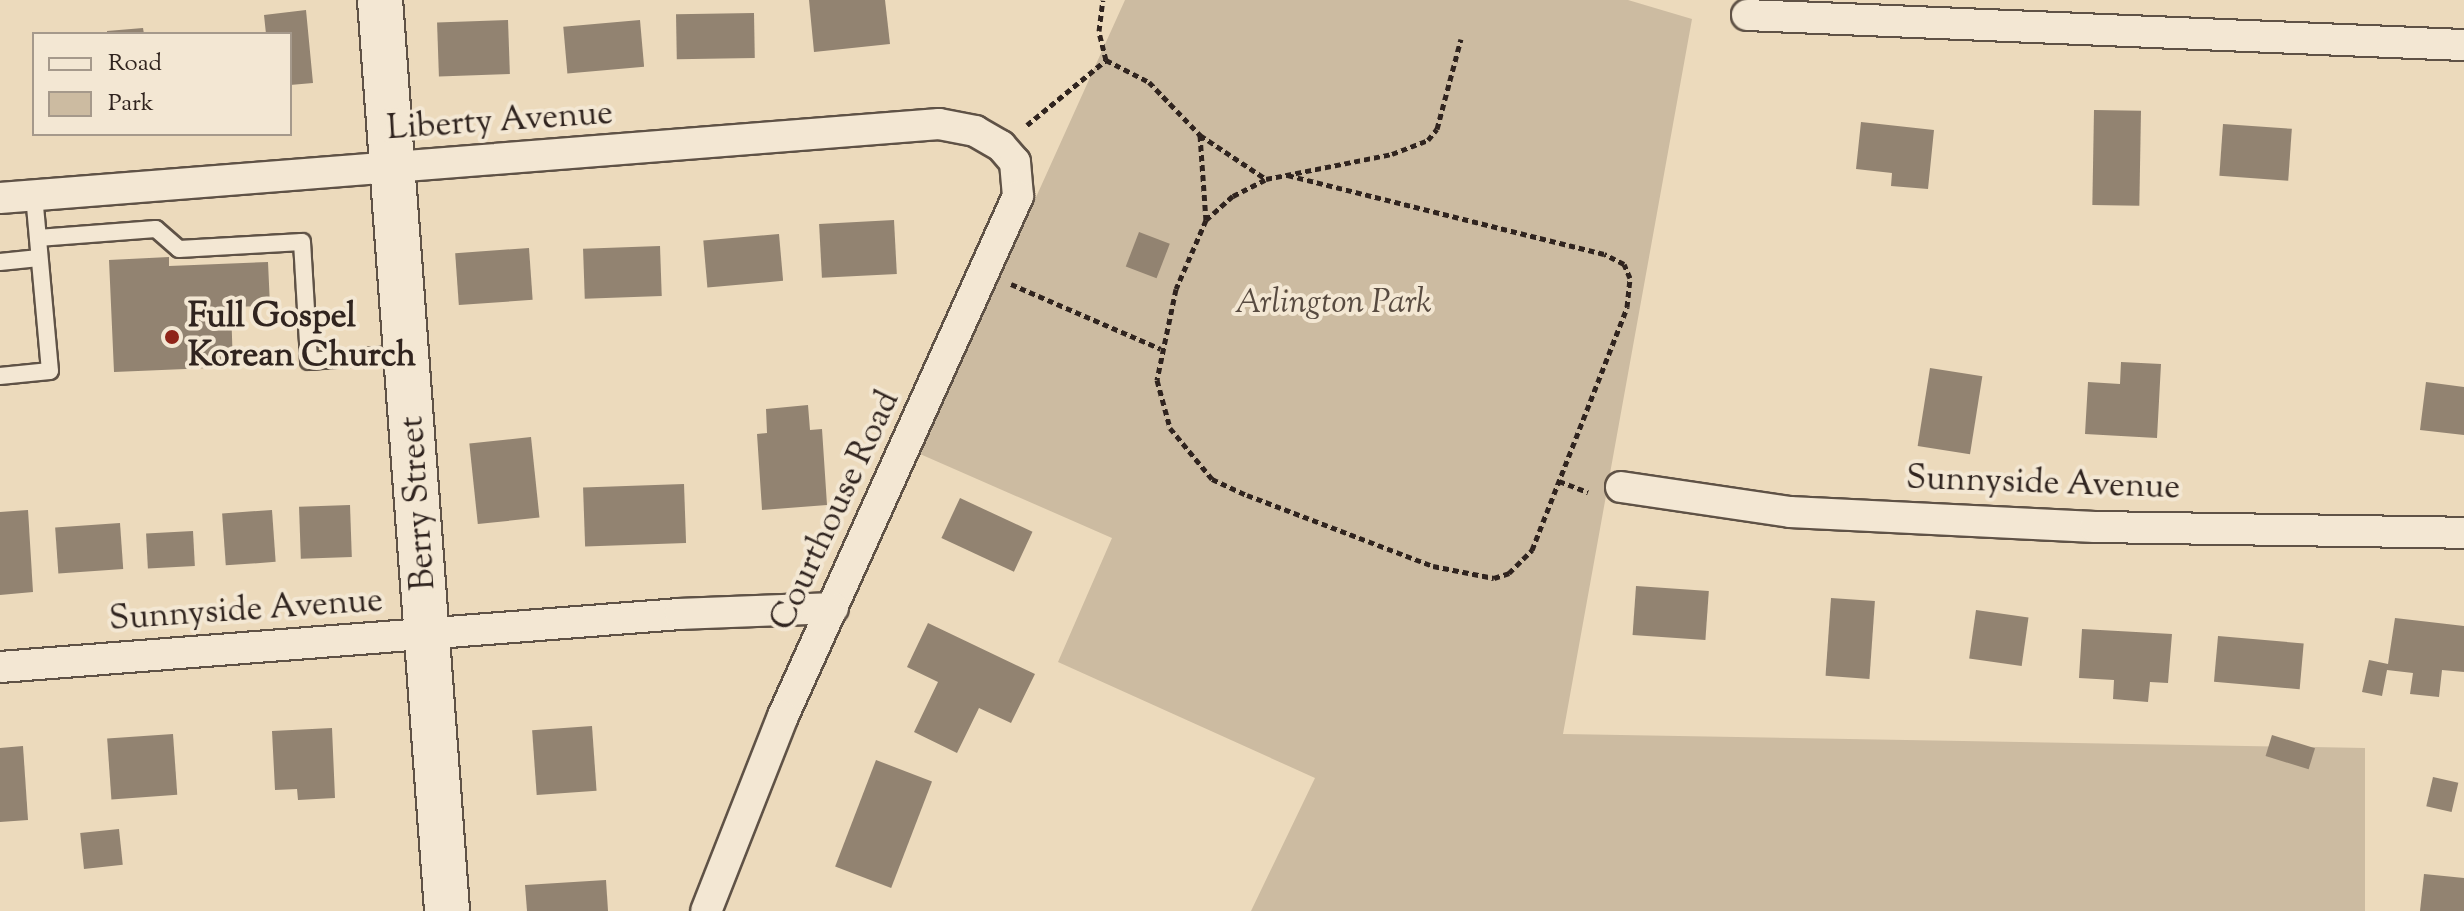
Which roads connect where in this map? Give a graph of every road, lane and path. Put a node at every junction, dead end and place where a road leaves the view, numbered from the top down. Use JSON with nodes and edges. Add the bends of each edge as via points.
{"nodes":[{"id":1,"x":380,"y":0,"type":"edge"},
{"id":2,"x":1103,"y":0,"type":"edge"},
{"id":3,"x":1747,"y":15,"type":"dead end"},
{"id":4,"x":1461,"y":39,"type":"dead end"},
{"id":5,"x":2464,"y":45,"type":"edge"},
{"id":6,"x":1106,"y":60,"type":"junction"},
{"id":7,"x":1200,"y":135,"type":"junction"},
{"id":8,"x":1001,"y":146,"type":"junction"},
{"id":9,"x":393,"y":168,"type":"junction"},
{"id":10,"x":1288,"y":175,"type":"junction"},
{"id":11,"x":1266,"y":179,"type":"junction"},
{"id":12,"x":34,"y":196,"type":"junction"},
{"id":13,"x":0,"y":198,"type":"edge"},
{"id":14,"x":1206,"y":220,"type":"junction"},
{"id":15,"x":38,"y":238,"type":"junction"},
{"id":16,"x":39,"y":258,"type":"junction"},
{"id":17,"x":0,"y":262,"type":"edge"},
{"id":18,"x":985,"y":272,"type":"junction"},
{"id":19,"x":1161,"y":349,"type":"junction"},
{"id":20,"x":407,"y":354,"type":"junction"},
{"id":21,"x":0,"y":376,"type":"edge"},
{"id":22,"x":1621,"y":487,"type":"dead end"},
{"id":23,"x":2464,"y":533,"type":"edge"},
{"id":24,"x":833,"y":608,"type":"junction"},
{"id":25,"x":429,"y":637,"type":"junction"},
{"id":26,"x":0,"y":667,"type":"edge"},
{"id":27,"x":447,"y":911,"type":"edge"},
{"id":28,"x":706,"y":911,"type":"edge"}],
"edges":[{"from":1,"to":9,"type":"street","name":"Berry Street"},
{"from":2,"to":6,"type":"path","via":[[1099,31]]},
{"from":3,"to":5,"type":"street"},
{"from":4,"to":10,"type":"path","via":[[1437,129],[1428,140],[1392,154]]},
{"from":6,"to":7,"type":"path","via":[[1149,82]]},
{"from":6,"to":8,"type":"path"},
{"from":7,"to":11,"type":"path"},
{"from":7,"to":14,"type":"path"},
{"from":8,"to":9,"type":"street","name":"Liberty Avenue","via":[[975,131],[939,124]]},
{"from":8,"to":18,"type":"street","name":"Courthouse Road","via":[[1015,162],[1020,181]]},
{"from":9,"to":12,"type":"street","name":"Liberty Avenue"},
{"from":9,"to":20,"type":"street","name":"Berry Street"},
{"from":10,"to":11,"type":"path"},
{"from":10,"to":19,"type":"path","via":[[1604,254],[1624,264],[1630,278],[1627,307],[1532,550],[1509,573],[1470,575],[1433,566],[1212,479],[1170,428],[1157,380]]},
{"from":11,"to":14,"type":"path","via":[[1233,196]]},
{"from":12,"to":13,"type":"street","name":"Liberty Avenue"},
{"from":12,"to":15,"type":"lane"},
{"from":14,"to":19,"type":"path","via":[[1176,289]]},
{"from":15,"to":16,"type":"lane"},
{"from":15,"to":20,"type":"lane","via":[[156,229],[179,249],[302,242],[309,361]]},
{"from":16,"to":17,"type":"lane"},
{"from":16,"to":21,"type":"lane","via":[[50,371]]},
{"from":18,"to":19,"type":"path"},
{"from":18,"to":24,"type":"street","name":"Courthouse Road"},
{"from":20,"to":25,"type":"street","name":"Berry Street"},
{"from":22,"to":23,"type":"street","name":"Sunnyside Avenue","via":[[1790,512],[2095,527]]},
{"from":24,"to":25,"type":"street","name":"Sunnyside Avenue","via":[[680,614]]},
{"from":24,"to":28,"type":"street","name":"Courthouse Road","via":[[741,813]]},
{"from":25,"to":26,"type":"street","name":"Sunnyside Avenue"},
{"from":25,"to":27,"type":"street","name":"Berry Street"}]}
